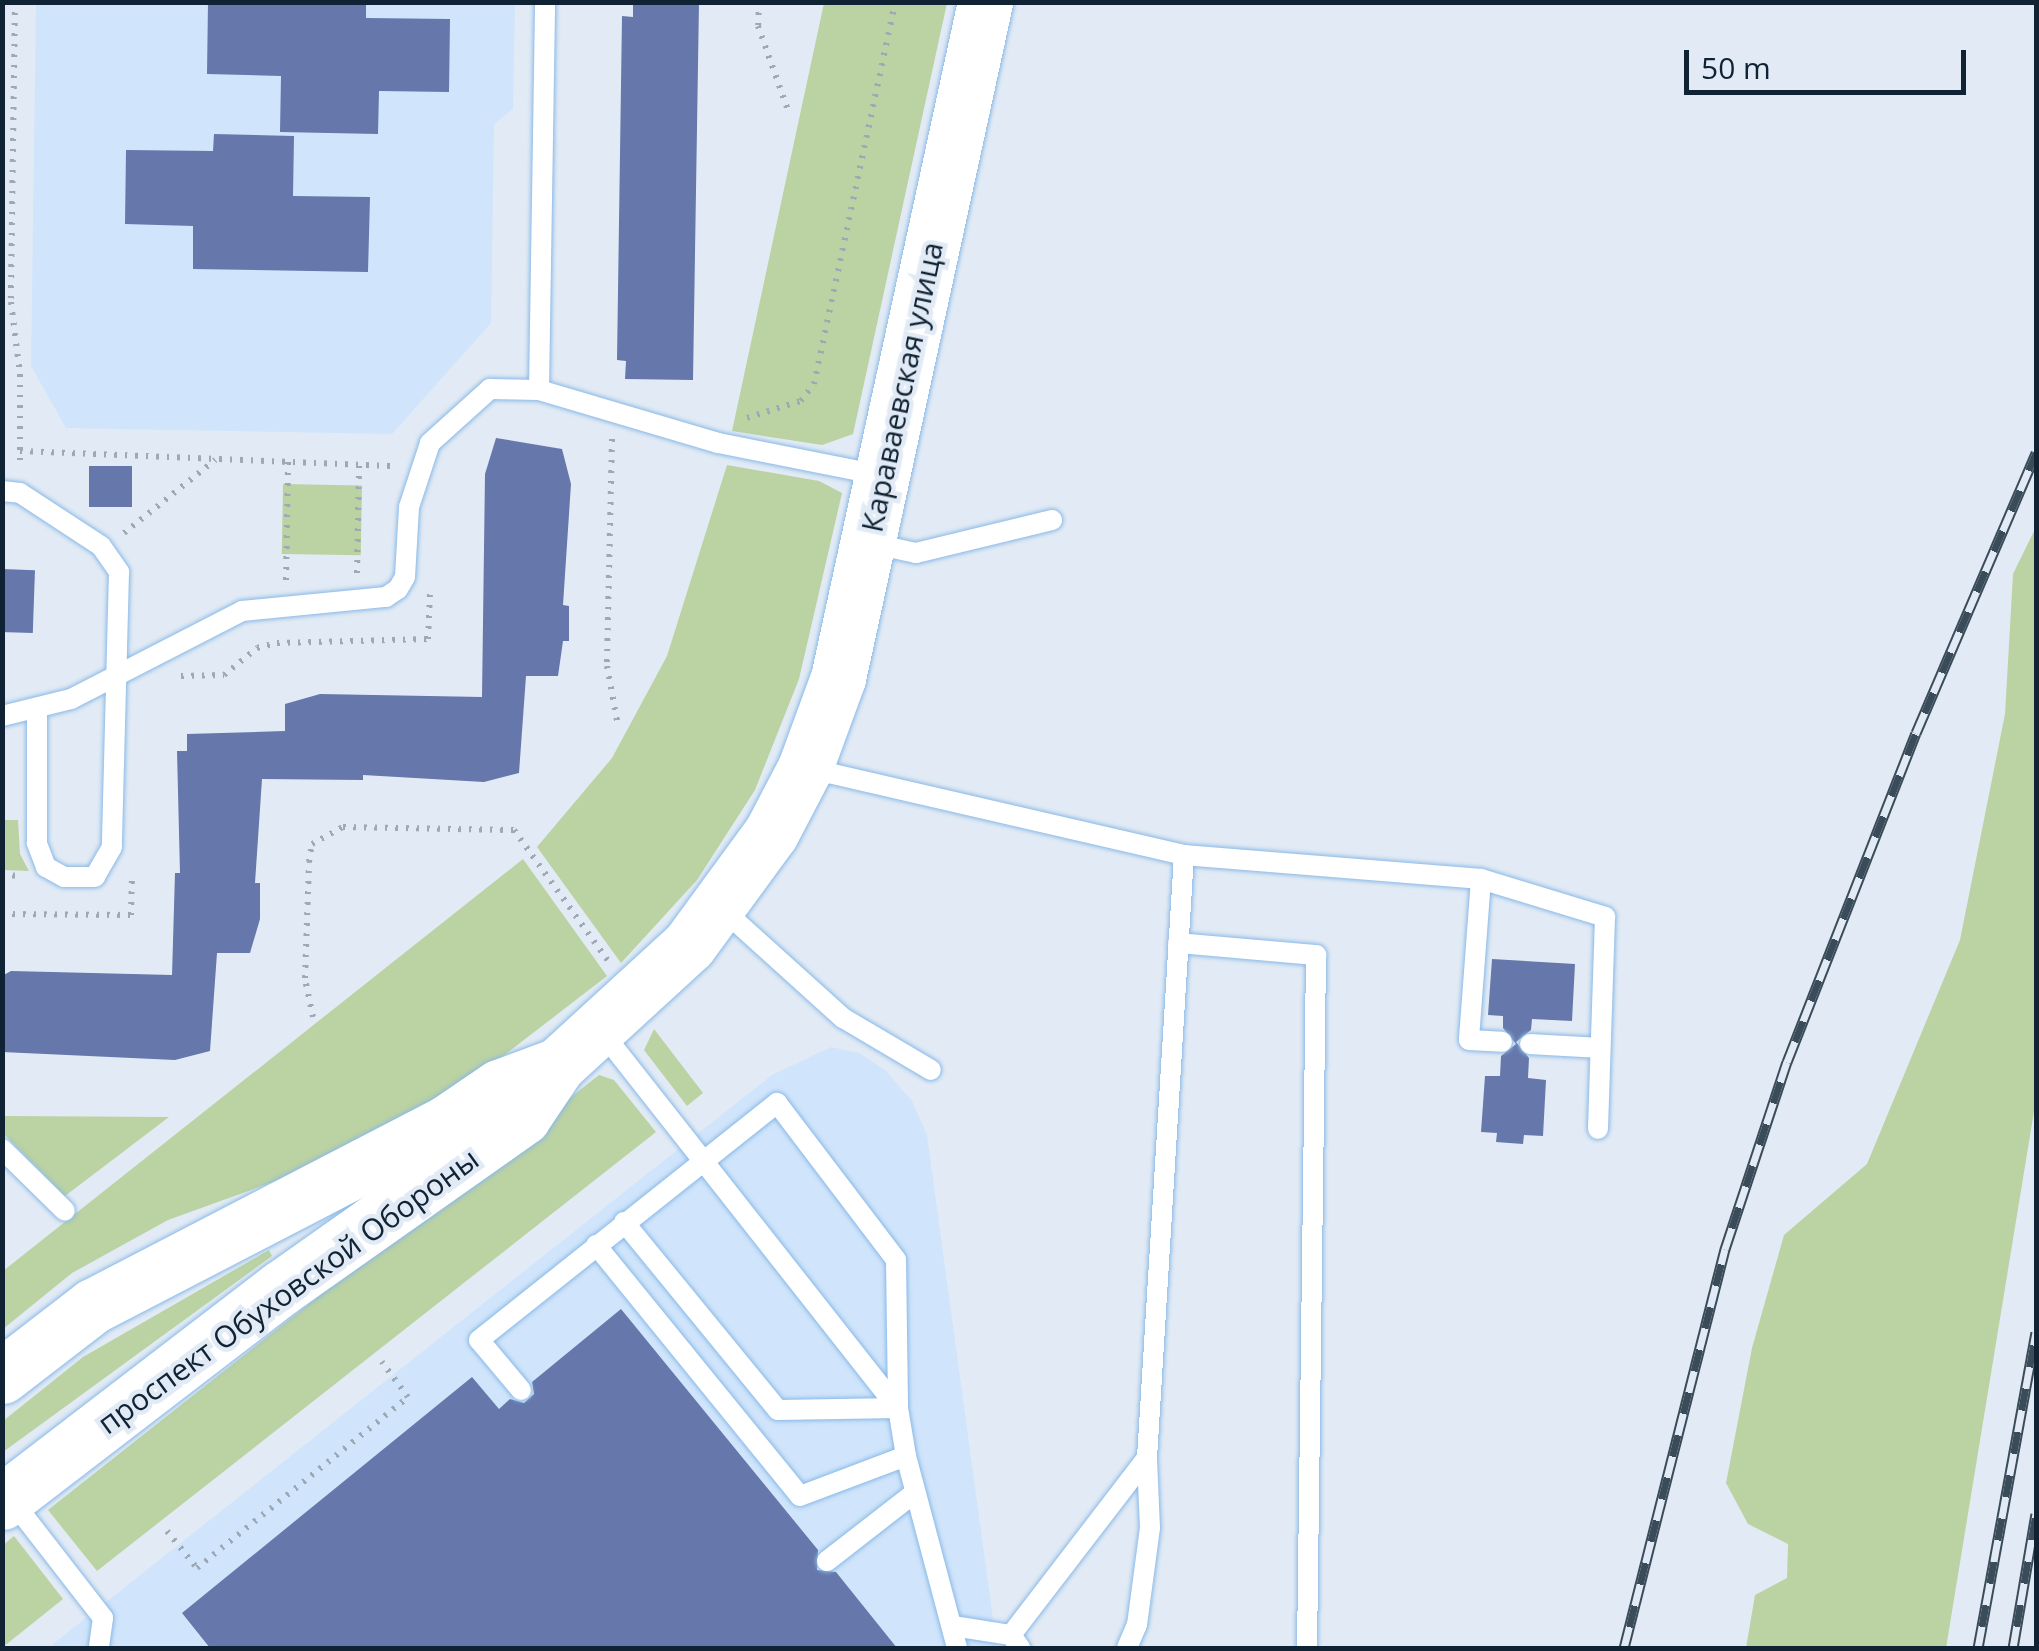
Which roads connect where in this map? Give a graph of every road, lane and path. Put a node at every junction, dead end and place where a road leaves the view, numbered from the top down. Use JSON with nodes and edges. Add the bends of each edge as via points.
{"nodes":[{"id":1,"x":16,"y":2,"type":"edge"},
{"id":2,"x":545,"y":2,"type":"edge"},
{"id":3,"x":758,"y":2,"type":"edge"},
{"id":4,"x":894,"y":2,"type":"edge"},
{"id":5,"x":985,"y":2,"type":"edge"},
{"id":6,"x":789,"y":113,"type":"dead end"},
{"id":7,"x":539,"y":390,"type":"junction"},
{"id":8,"x":740,"y":419,"type":"dead end"},
{"id":9,"x":595,"y":428,"type":"dead end"},
{"id":10,"x":20,"y":451,"type":"junction"},
{"id":11,"x":216,"y":458,"type":"junction"},
{"id":12,"x":288,"y":462,"type":"junction"},
{"id":13,"x":359,"y":464,"type":"junction"},
{"id":14,"x":420,"y":467,"type":"junction"},
{"id":15,"x":882,"y":476,"type":"junction"},
{"id":16,"x":11,"y":492,"type":"edge"},
{"id":17,"x":1052,"y":520,"type":"dead end"},
{"id":18,"x":868,"y":543,"type":"junction"},
{"id":19,"x":101,"y":546,"type":"junction"},
{"id":20,"x":430,"y":582,"type":"dead end"},
{"id":21,"x":356,"y":600,"type":"junction"},
{"id":22,"x":285,"y":602,"type":"junction"},
{"id":23,"x":116,"y":676,"type":"junction"},
{"id":24,"x":165,"y":681,"type":"dead end"},
{"id":25,"x":37,"y":710,"type":"junction"},
{"id":26,"x":2,"y":716,"type":"edge"},
{"id":27,"x":618,"y":726,"type":"dead end"},
{"id":28,"x":805,"y":768,"type":"junction"},
{"id":29,"x":1184,"y":855,"type":"junction"},
{"id":30,"x":132,"y":859,"type":"dead end"},
{"id":31,"x":1481,"y":879,"type":"junction"},
{"id":32,"x":720,"y":907,"type":"junction"},
{"id":33,"x":2,"y":914,"type":"edge"},
{"id":34,"x":1178,"y":942,"type":"junction"},
{"id":35,"x":615,"y":970,"type":"dead end"},
{"id":36,"x":313,"y":1018,"type":"dead end"},
{"id":37,"x":600,"y":1029,"type":"junction"},
{"id":38,"x":1502,"y":1042,"type":"dead end"},
{"id":39,"x":1530,"y":1044,"type":"dead end"},
{"id":40,"x":1600,"y":1048,"type":"junction"},
{"id":41,"x":558,"y":1065,"type":"junction"},
{"id":42,"x":931,"y":1070,"type":"dead end"},
{"id":43,"x":1598,"y":1130,"type":"dead end"},
{"id":44,"x":2,"y":1149,"type":"edge"},
{"id":45,"x":708,"y":1161,"type":"junction"},
{"id":46,"x":64,"y":1211,"type":"dead end"},
{"id":47,"x":624,"y":1222,"type":"junction"},
{"id":48,"x":596,"y":1245,"type":"junction"},
{"id":49,"x":382,"y":1362,"type":"dead end"},
{"id":50,"x":2,"y":1376,"type":"edge"},
{"id":51,"x":522,"y":1390,"type":"dead end"},
{"id":52,"x":898,"y":1408,"type":"junction"},
{"id":53,"x":906,"y":1456,"type":"junction"},
{"id":54,"x":1146,"y":1458,"type":"junction"},
{"id":55,"x":913,"y":1494,"type":"junction"},
{"id":56,"x":6,"y":1500,"type":"edge"},
{"id":57,"x":166,"y":1531,"type":"dead end"},
{"id":58,"x":827,"y":1561,"type":"dead end"},
{"id":59,"x":953,"y":1626,"type":"junction"},
{"id":60,"x":1016,"y":1642,"type":"edge"},
{"id":61,"x":98,"y":1648,"type":"edge"},
{"id":62,"x":958,"y":1648,"type":"edge"},
{"id":63,"x":1127,"y":1648,"type":"edge"},
{"id":64,"x":1306,"y":1648,"type":"edge"}],
"edges":[{"from":1,"to":10,"type":"path","via":[[11,302]]},
{"from":2,"to":7,"type":"lane"},
{"from":3,"to":6,"type":"path","via":[[758,26]]},
{"from":4,"to":8,"type":"path","via":[[814,384],[801,401]]},
{"from":5,"to":15,"type":"street","name":"Караваевская улица"},
{"from":7,"to":14,"type":"lane","via":[[490,389],[452,416]]},
{"from":7,"to":15,"type":"lane","via":[[700,438]]},
{"from":9,"to":27,"type":"path","via":[[612,434],[606,666]]},
{"from":10,"to":11,"type":"path"},
{"from":10,"to":16,"type":"path"},
{"from":11,"to":12,"type":"path"},
{"from":11,"to":19,"type":"path","via":[[145,520]]},
{"from":12,"to":13,"type":"path"},
{"from":12,"to":22,"type":"path"},
{"from":13,"to":14,"type":"path"},
{"from":13,"to":21,"type":"path"},
{"from":14,"to":21,"type":"lane","via":[[409,507],[405,577],[386,597]]},
{"from":15,"to":18,"type":"street","name":"Караваевская улица"},
{"from":16,"to":19,"type":"lane"},
{"from":17,"to":18,"type":"lane","via":[[916,554]]},
{"from":18,"to":28,"type":"street","name":"Караваевская улица","via":[[838,678]]},
{"from":19,"to":23,"type":"lane","via":[[118,572]]},
{"from":20,"to":24,"type":"path","via":[[428,638],[277,643],[257,648],[224,675]]},
{"from":21,"to":22,"type":"lane"},
{"from":22,"to":23,"type":"lane","via":[[242,611]]},
{"from":23,"to":25,"type":"lane"},
{"from":23,"to":25,"type":"lane","via":[[112,847],[95,878],[64,877],[46,867],[37,844]]},
{"from":25,"to":26,"type":"lane"},
{"from":28,"to":29,"type":"lane"},
{"from":28,"to":32,"type":"street","name":"проспект Обуховской Обороны"},
{"from":29,"to":31,"type":"lane"},
{"from":29,"to":34,"type":"lane"},
{"from":30,"to":33,"type":"path","via":[[131,915]]},
{"from":31,"to":38,"type":"lane","via":[[1468,1040]]},
{"from":31,"to":40,"type":"lane","via":[[1605,917]]},
{"from":32,"to":37,"type":"street","name":"проспект Обуховской Обороны"},
{"from":32,"to":42,"type":"lane","via":[[834,1011]]},
{"from":34,"to":54,"type":"lane"},
{"from":34,"to":64,"type":"lane","via":[[1316,955]]},
{"from":35,"to":36,"type":"path","via":[[514,830],[344,827],[312,844],[309,862],[305,978]]},
{"from":37,"to":41,"type":"street","name":"проспект Обуховской Обороны"},
{"from":37,"to":45,"type":"lane"},
{"from":39,"to":40,"type":"lane"},
{"from":40,"to":43,"type":"lane"},
{"from":41,"to":50,"type":"street","name":"проспект Обуховской Обороны","via":[[499,1087],[446,1123],[93,1306]]},
{"from":41,"to":56,"type":"street","name":"проспект Обуховской Обороны","via":[[510,1128],[281,1288]]},
{"from":44,"to":46,"type":"lane"},
{"from":45,"to":47,"type":"lane"},
{"from":45,"to":52,"type":"lane"},
{"from":45,"to":52,"type":"lane","via":[[778,1103],[896,1260]]},
{"from":47,"to":48,"type":"lane"},
{"from":47,"to":52,"type":"lane","via":[[778,1410]]},
{"from":48,"to":51,"type":"lane","via":[[478,1340]]},
{"from":48,"to":53,"type":"lane","via":[[800,1496]]},
{"from":49,"to":57,"type":"path","via":[[408,1397],[197,1568]]},
{"from":52,"to":53,"type":"lane"},
{"from":53,"to":55,"type":"lane"},
{"from":54,"to":60,"type":"lane"},
{"from":54,"to":63,"type":"lane","via":[[1150,1528],[1137,1625]]},
{"from":55,"to":58,"type":"lane"},
{"from":55,"to":59,"type":"lane"},
{"from":56,"to":61,"type":"lane","via":[[103,1618]]},
{"from":59,"to":60,"type":"lane"},
{"from":59,"to":62,"type":"lane"}]}
